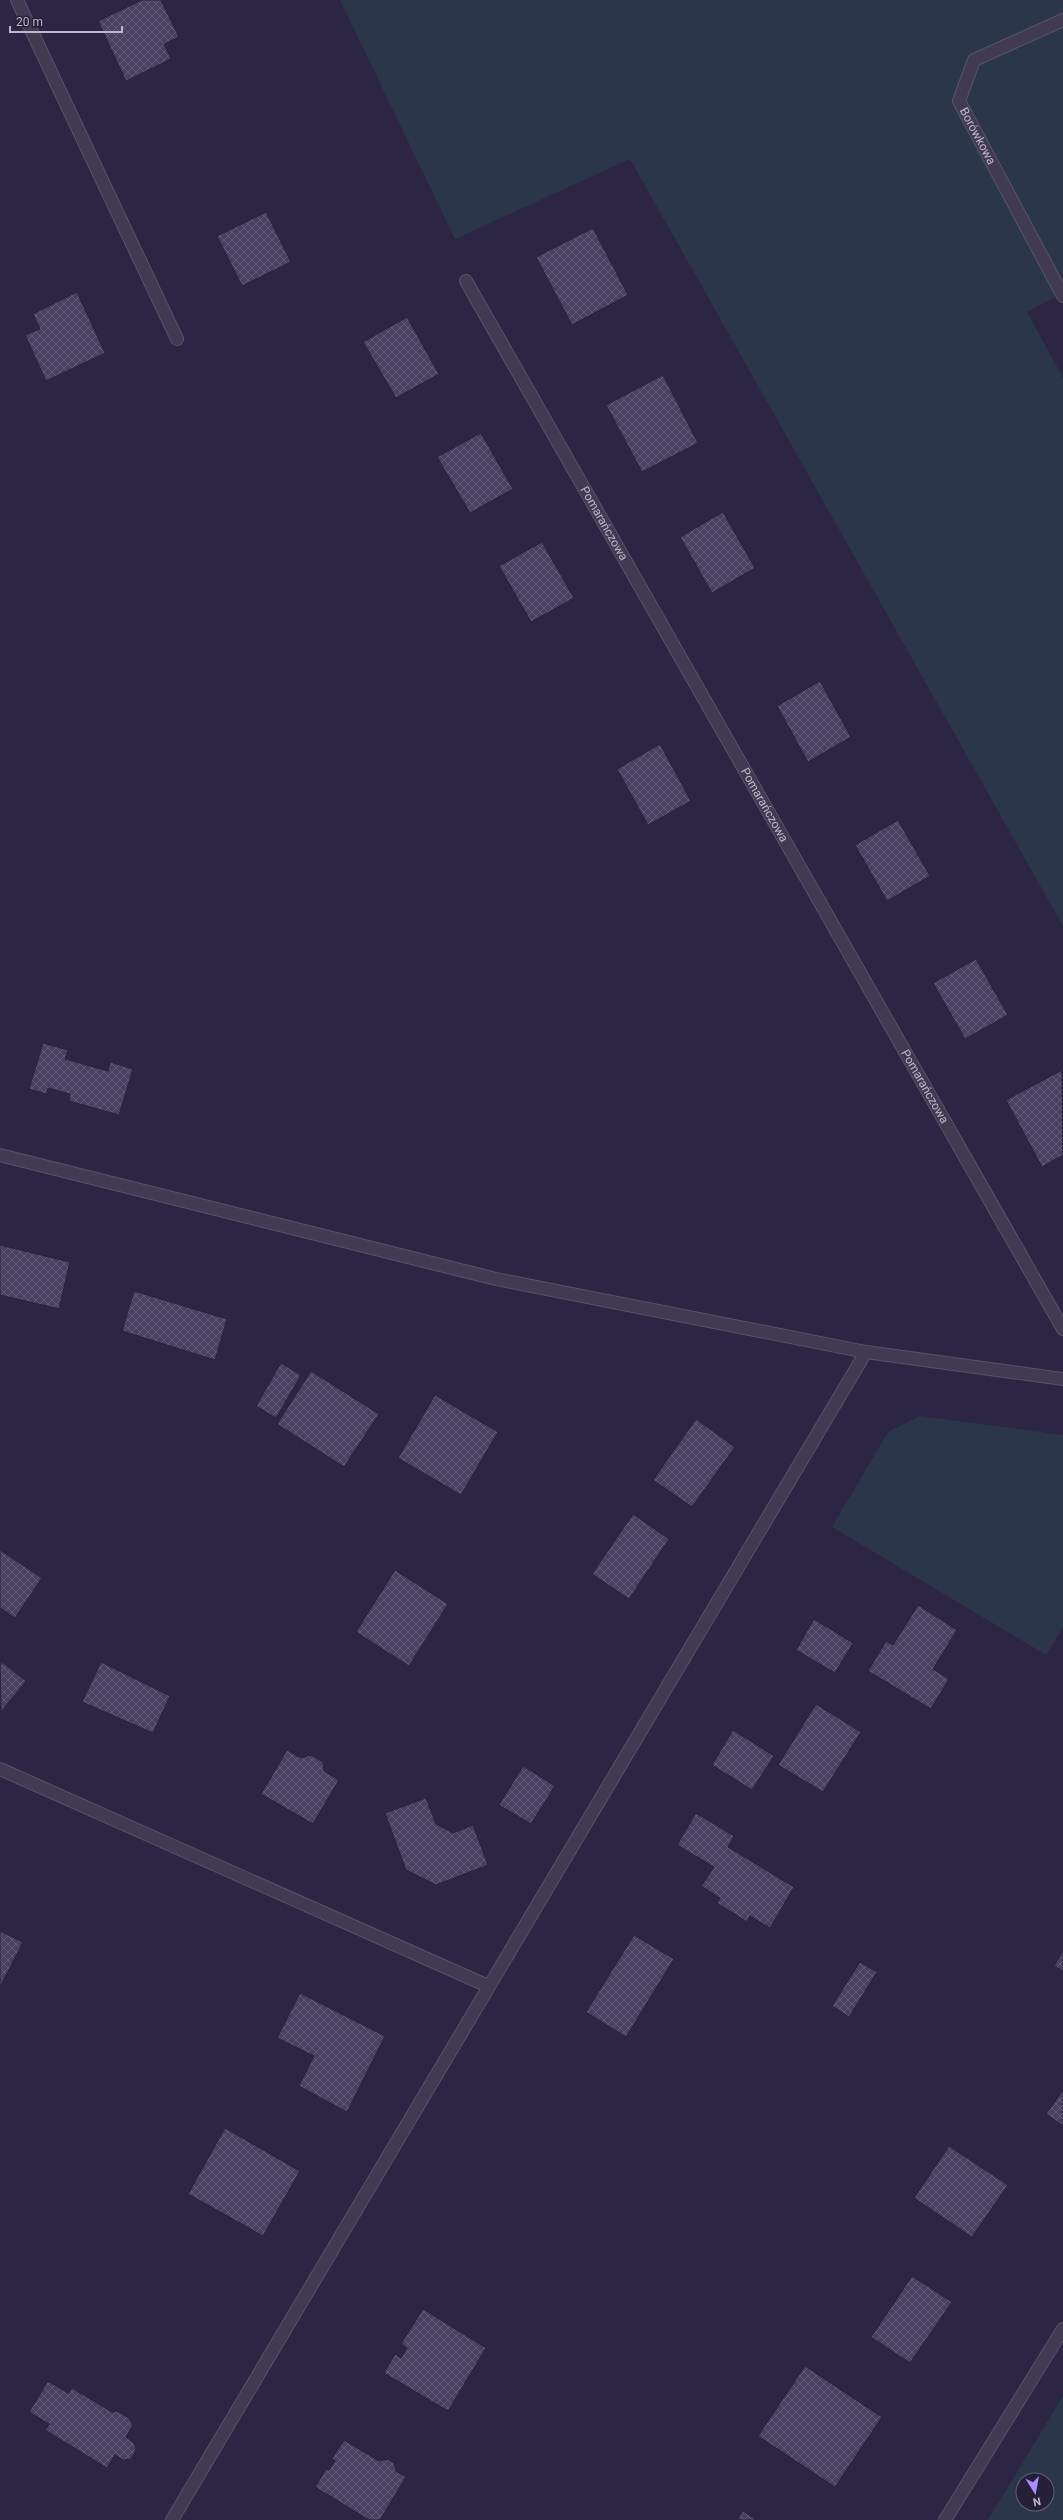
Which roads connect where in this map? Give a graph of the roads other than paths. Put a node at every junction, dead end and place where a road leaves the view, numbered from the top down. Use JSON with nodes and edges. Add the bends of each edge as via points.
{"nodes":[{"id":1,"x":17,"y":0,"type":"edge"},
{"id":2,"x":1063,"y":20,"type":"edge"},
{"id":3,"x":466,"y":281,"type":"dead end"},
{"id":4,"x":1063,"y":296,"type":"edge"},
{"id":5,"x":177,"y":339,"type":"dead end"},
{"id":6,"x":0,"y":1156,"type":"edge"},
{"id":7,"x":1063,"y":1329,"type":"edge"},
{"id":8,"x":866,"y":1352,"type":"junction"},
{"id":9,"x":1063,"y":1379,"type":"edge"},
{"id":10,"x":0,"y":1768,"type":"edge"},
{"id":11,"x":488,"y":1986,"type":"junction"},
{"id":12,"x":1063,"y":2329,"type":"edge"},
{"id":13,"x":172,"y":2520,"type":"edge"},
{"id":14,"x":945,"y":2520,"type":"edge"}],
"edges":[{"from":1,"to":5,"type":"street"},
{"from":2,"to":4,"type":"street","name":"Borówkowa","via":[[974,60],[959,101]]},
{"from":3,"to":7,"type":"street","name":"Pomarańczowa"},
{"from":6,"to":8,"type":"street","via":[[496,1279]]},
{"from":8,"to":9,"type":"street"},
{"from":8,"to":11,"type":"street"},
{"from":10,"to":11,"type":"street"},
{"from":11,"to":13,"type":"street"},
{"from":12,"to":14,"type":"street"}]}
